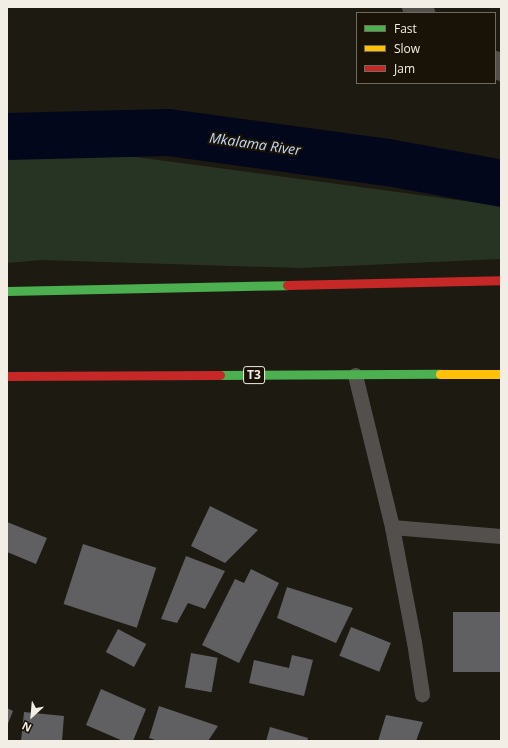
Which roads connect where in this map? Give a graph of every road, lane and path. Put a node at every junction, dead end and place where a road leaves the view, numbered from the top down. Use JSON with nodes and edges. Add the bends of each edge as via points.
{"nodes":[{"id":1,"x":413,"y":7,"type":"edge"},
{"id":2,"x":422,"y":12,"type":"edge"},
{"id":3,"x":501,"y":280,"type":"edge"},
{"id":4,"x":7,"y":291,"type":"edge"},
{"id":5,"x":501,"y":374,"type":"edge"},
{"id":6,"x":355,"y":375,"type":"junction"},
{"id":7,"x":7,"y":376,"type":"edge"},
{"id":8,"x":392,"y":527,"type":"junction"},
{"id":9,"x":501,"y":536,"type":"edge"},
{"id":10,"x":422,"y":694,"type":"dead end"}],
"edges":[{"from":1,"to":2,"type":"street"},
{"from":3,"to":4,"type":"main road"},
{"from":5,"to":6,"type":"main road","number":"T3"},
{"from":6,"to":7,"type":"main road","number":"T3"},
{"from":6,"to":8,"type":"lane"},
{"from":8,"to":9,"type":"lane"},
{"from":8,"to":10,"type":"lane"}]}
